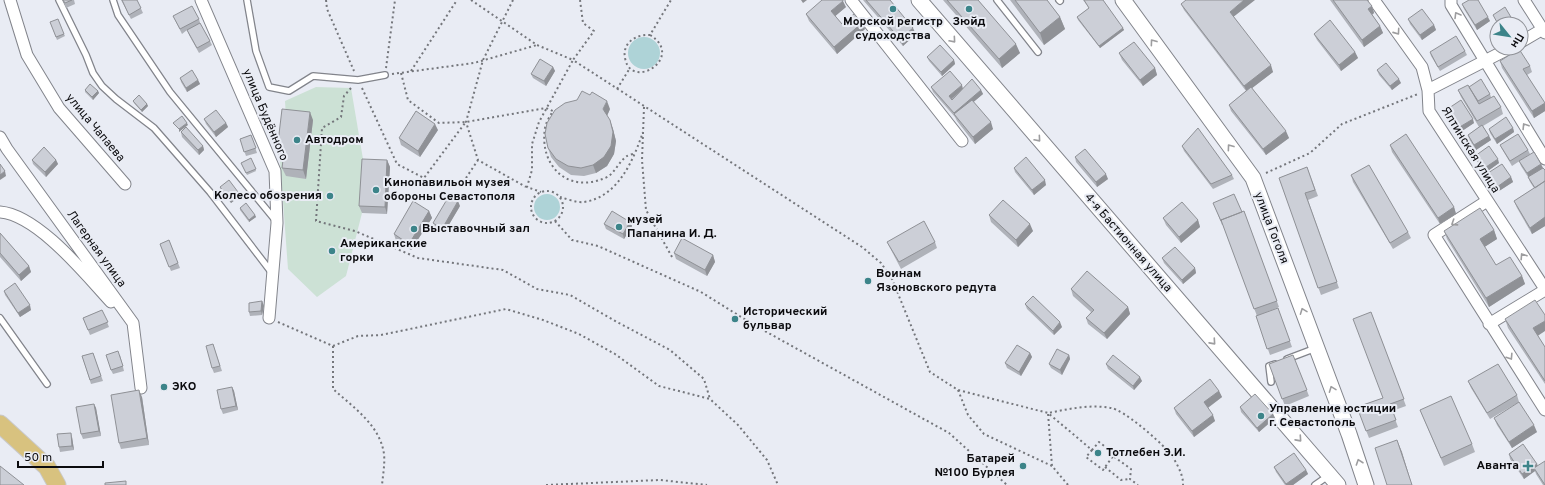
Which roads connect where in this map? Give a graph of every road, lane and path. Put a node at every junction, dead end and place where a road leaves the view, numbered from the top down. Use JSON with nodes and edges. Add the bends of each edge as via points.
{"nodes":[{"id":1,"x":10,"y":0,"type":"edge"},
{"id":2,"x":59,"y":0,"type":"edge"},
{"id":3,"x":113,"y":0,"type":"edge"},
{"id":4,"x":201,"y":0,"type":"edge"},
{"id":5,"x":247,"y":0,"type":"edge"},
{"id":6,"x":326,"y":0,"type":"edge"},
{"id":7,"x":395,"y":0,"type":"edge"},
{"id":8,"x":457,"y":0,"type":"edge"},
{"id":9,"x":471,"y":0,"type":"edge"},
{"id":10,"x":513,"y":0,"type":"edge"},
{"id":11,"x":580,"y":0,"type":"edge"},
{"id":12,"x":671,"y":0,"type":"edge"},
{"id":13,"x":851,"y":0,"type":"edge"},
{"id":14,"x":919,"y":0,"type":"edge"},
{"id":15,"x":998,"y":0,"type":"edge"},
{"id":16,"x":1123,"y":0,"type":"edge"},
{"id":17,"x":1374,"y":0,"type":"edge"},
{"id":18,"x":1451,"y":0,"type":"edge"},
{"id":19,"x":1524,"y":0,"type":"edge"},
{"id":20,"x":502,"y":21,"type":"junction"},
{"id":21,"x":1544,"y":31,"type":"edge"},
{"id":22,"x":650,"y":35,"type":"junction"},
{"id":23,"x":1529,"y":38,"type":"edge"},
{"id":24,"x":537,"y":45,"type":"junction"},
{"id":25,"x":1038,"y":52,"type":"dead end"},
{"id":26,"x":1496,"y":56,"type":"edge"},
{"id":27,"x":484,"y":60,"type":"junction"},
{"id":28,"x":573,"y":60,"type":"junction"},
{"id":29,"x":1485,"y":62,"type":"junction"},
{"id":30,"x":630,"y":68,"type":"junction"},
{"id":31,"x":411,"y":71,"type":"junction"},
{"id":32,"x":401,"y":73,"type":"junction"},
{"id":33,"x":385,"y":75,"type":"junction"},
{"id":34,"x":358,"y":80,"type":"junction"},
{"id":35,"x":616,"y":89,"type":"junction"},
{"id":36,"x":1428,"y":90,"type":"junction"},
{"id":37,"x":644,"y":107,"type":"junction"},
{"id":38,"x":546,"y":108,"type":"junction"},
{"id":39,"x":466,"y":122,"type":"junction"},
{"id":40,"x":644,"y":130,"type":"junction"},
{"id":41,"x":0,"y":137,"type":"edge"},
{"id":42,"x":962,"y":141,"type":"dead end"},
{"id":43,"x":635,"y":153,"type":"junction"},
{"id":44,"x":1545,"y":159,"type":"edge"},
{"id":45,"x":478,"y":160,"type":"junction"},
{"id":46,"x":1261,"y":175,"type":"dead end"},
{"id":47,"x":466,"y":178,"type":"dead end"},
{"id":48,"x":125,"y":184,"type":"dead end"},
{"id":49,"x":526,"y":187,"type":"junction"},
{"id":50,"x":541,"y":192,"type":"junction"},
{"id":51,"x":560,"y":197,"type":"junction"},
{"id":52,"x":1487,"y":202,"type":"junction"},
{"id":53,"x":0,"y":212,"type":"edge"},
{"id":54,"x":555,"y":221,"type":"junction"},
{"id":55,"x":277,"y":223,"type":"junction"},
{"id":56,"x":672,"y":257,"type":"dead end"},
{"id":57,"x":272,"y":273,"type":"junction"},
{"id":58,"x":1545,"y":290,"type":"edge"},
{"id":59,"x":0,"y":318,"type":"edge"},
{"id":60,"x":269,"y":318,"type":"joint"},
{"id":61,"x":133,"y":324,"type":"junction"},
{"id":62,"x":1489,"y":324,"type":"junction"},
{"id":63,"x":333,"y":346,"type":"junction"},
{"id":64,"x":1317,"y":348,"type":"junction"},
{"id":65,"x":1271,"y":382,"type":"edge"},
{"id":66,"x":47,"y":384,"type":"dead end"},
{"id":67,"x":141,"y":388,"type":"dead end"},
{"id":68,"x":958,"y":390,"type":"junction"},
{"id":69,"x":710,"y":399,"type":"junction"},
{"id":70,"x":1545,"y":410,"type":"edge"},
{"id":71,"x":1048,"y":413,"type":"junction"},
{"id":72,"x":0,"y":424,"type":"edge"},
{"id":73,"x":1092,"y":450,"type":"junction"},
{"id":74,"x":1113,"y":456,"type":"junction"},
{"id":75,"x":1052,"y":466,"type":"junction"},
{"id":76,"x":1105,"y":467,"type":"junction"},
{"id":77,"x":1130,"y":479,"type":"junction"},
{"id":78,"x":1334,"y":480,"type":"edge"},
{"id":79,"x":56,"y":485,"type":"edge"},
{"id":80,"x":382,"y":485,"type":"edge"},
{"id":81,"x":546,"y":485,"type":"edge"},
{"id":82,"x":706,"y":485,"type":"edge"},
{"id":83,"x":778,"y":485,"type":"edge"},
{"id":84,"x":1007,"y":485,"type":"edge"},
{"id":85,"x":1068,"y":485,"type":"edge"},
{"id":86,"x":1138,"y":485,"type":"edge"},
{"id":87,"x":1183,"y":485,"type":"edge"},
{"id":88,"x":1315,"y":485,"type":"edge"},
{"id":89,"x":1366,"y":485,"type":"edge"}],
"edges":[{"from":1,"to":48,"type":"street","name":"улица Чапаева","via":[[27,55],[59,108]]},
{"from":2,"to":57,"type":"lane","via":[[93,73],[102,86],[154,128],[210,192]]},
{"from":3,"to":55,"type":"lane","via":[[118,15],[170,92]]},
{"from":4,"to":55,"type":"street","name":"улица Будённого","via":[[275,171]]},
{"from":5,"to":34,"type":"lane","via":[[256,51],[269,87],[289,92],[313,76]]},
{"from":6,"to":34,"type":"path"},
{"from":7,"to":33,"type":"path"},
{"from":8,"to":31,"type":"path"},
{"from":9,"to":20,"type":"path"},
{"from":10,"to":20,"type":"path"},
{"from":11,"to":28,"type":"path","via":[[584,23],[594,31]]},
{"from":12,"to":22,"type":"path"},
{"from":13,"to":42,"type":"street"},
{"from":14,"to":78,"type":"main road","name":"4-я Бастионная улица","one_way":true},
{"from":15,"to":25,"type":"lane"},
{"from":64,"to":16,"type":"main road","name":"улица Гоголя","one_way":true,"via":[[1253,178]]},
{"from":17,"to":36,"type":"street","name":"Ялтинская улица","one_way":true,"via":[[1422,68]]},
{"from":29,"to":18,"type":"street","one_way":true},
{"from":19,"to":21,"type":"street"},
{"from":20,"to":24,"type":"path"},
{"from":20,"to":27,"type":"path"},
{"from":21,"to":23,"type":"street"},
{"from":22,"to":30,"type":"path","via":[[641,34],[628,43],[624,56]]},
{"from":22,"to":30,"type":"path","via":[[660,45],[662,52],[657,66],[642,72]]},
{"from":24,"to":27,"type":"path"},
{"from":24,"to":28,"type":"path"},
{"from":26,"to":29,"type":"street"},
{"from":27,"to":31,"type":"path"},
{"from":27,"to":39,"type":"path"},
{"from":28,"to":35,"type":"path"},
{"from":28,"to":38,"type":"path"},
{"from":29,"to":36,"type":"street"},
{"from":44,"to":29,"type":"street","one_way":true},
{"from":30,"to":35,"type":"path"},
{"from":31,"to":32,"type":"path"},
{"from":32,"to":33,"type":"path"},
{"from":32,"to":39,"type":"path","via":[[408,100],[439,123]]},
{"from":33,"to":34,"type":"lane"},
{"from":34,"to":39,"type":"path","via":[[397,164],[424,178]]},
{"from":34,"to":69,"type":"path","via":[[344,96],[341,117],[322,128],[316,221],[354,231],[418,258],[503,270],[537,289],[570,295],[670,350],[704,379]]},
{"from":35,"to":37,"type":"path"},
{"from":36,"to":46,"type":"path","via":[[1342,124],[1310,153]]},
{"from":36,"to":52,"type":"street","name":"Ялтинская улица","via":[[1429,111]]},
{"from":37,"to":40,"type":"path"},
{"from":37,"to":68,"type":"path","via":[[862,247],[881,262],[892,279],[930,372]]},
{"from":38,"to":39,"type":"path"},
{"from":38,"to":43,"type":"path","via":[[553,111],[545,126],[544,145],[548,159],[552,168],[568,179],[588,183],[606,178],[619,167],[626,156]]},
{"from":38,"to":49,"type":"path","via":[[538,122],[532,144],[532,170]]},
{"from":39,"to":45,"type":"path"},
{"from":40,"to":43,"type":"path"},
{"from":40,"to":56,"type":"path","via":[[642,160],[646,210]]},
{"from":41,"to":61,"type":"street","name":"Лагерная улица"},
{"from":43,"to":51,"type":"path","via":[[625,174],[598,198],[583,202]]},
{"from":45,"to":47,"type":"path"},
{"from":45,"to":49,"type":"path"},
{"from":49,"to":50,"type":"path"},
{"from":50,"to":51,"type":"path","via":[[551,192]]},
{"from":50,"to":54,"type":"path","via":[[533,200],[534,216],[543,223]]},
{"from":51,"to":54,"type":"path","via":[[563,210]]},
{"from":58,"to":52,"type":"street","name":"Ялтинская улица","one_way":true},
{"from":52,"to":62,"type":"street","one_way":true,"via":[[1434,235]]},
{"from":53,"to":61,"type":"street","via":[[10,213],[40,231],[68,256]]},
{"from":54,"to":84,"type":"path","via":[[572,240],[598,246],[701,292],[754,325],[949,433]]},
{"from":55,"to":57,"type":"street","name":"улица Будённого"},
{"from":57,"to":60,"type":"street","name":"улица Будённого"},
{"from":58,"to":62,"type":"street"},
{"from":59,"to":66,"type":"lane"},
{"from":60,"to":63,"type":"path"},
{"from":61,"to":67,"type":"street","name":"Лагерная улица"},
{"from":62,"to":70,"type":"street","one_way":true},
{"from":63,"to":69,"type":"path","via":[[358,336],[381,335],[506,309],[579,334],[615,354],[659,386]]},
{"from":63,"to":80,"type":"path","via":[[333,389],[368,420],[379,438],[384,454]]},
{"from":64,"to":65,"type":"lane","via":[[1269,366]]},
{"from":89,"to":64,"type":"main road","name":"улица Гоголя","one_way":true},
{"from":68,"to":71,"type":"path"},
{"from":68,"to":75,"type":"path","via":[[968,416],[984,434]]},
{"from":69,"to":83,"type":"path","via":[[738,425],[767,460]]},
{"from":71,"to":73,"type":"path"},
{"from":71,"to":75,"type":"path"},
{"from":71,"to":87,"type":"path","via":[[1085,406],[1113,408],[1168,450],[1184,479]]},
{"from":72,"to":79,"type":"main road","via":[[47,467]]},
{"from":73,"to":74,"type":"path","via":[[1099,442],[1114,454]]},
{"from":73,"to":76,"type":"path","via":[[1086,457],[1102,470]]},
{"from":74,"to":76,"type":"path"},
{"from":74,"to":77,"type":"path","via":[[1131,469]]},
{"from":75,"to":85,"type":"path"},
{"from":76,"to":77,"type":"path","via":[[1121,480]]},
{"from":77,"to":86,"type":"path"},
{"from":78,"to":88,"type":"lane"},
{"from":81,"to":82,"type":"path","via":[[660,480]]}]}
